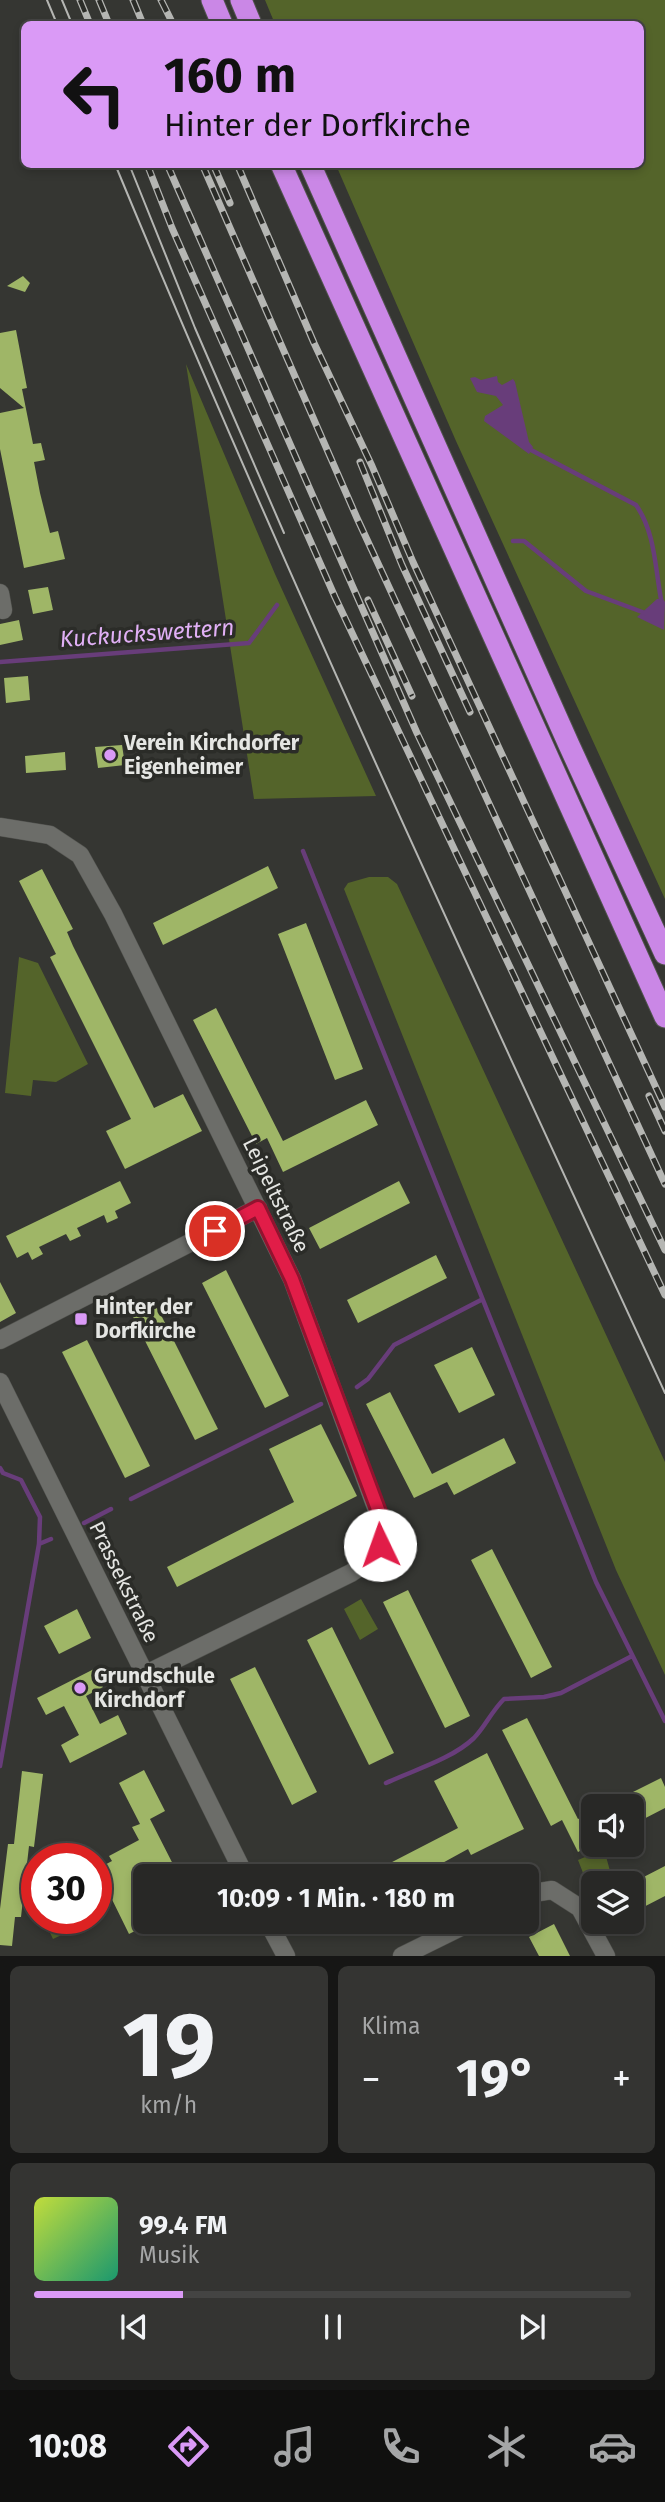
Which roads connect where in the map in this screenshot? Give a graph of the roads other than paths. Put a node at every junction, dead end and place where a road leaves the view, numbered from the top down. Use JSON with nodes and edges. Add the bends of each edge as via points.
{"nodes":[{"id":1,"x":212,"y":0,"type":"edge"},
{"id":2,"x":241,"y":0,"type":"edge"},
{"id":3,"x":221,"y":21,"type":"edge"},
{"id":4,"x":250,"y":21,"type":"edge"},
{"id":5,"x":283,"y":168,"type":"edge"},
{"id":6,"x":312,"y":168,"type":"edge"},
{"id":7,"x":5,"y":827,"type":"edge"},
{"id":8,"x":665,"y":954,"type":"edge"},
{"id":9,"x":665,"y":1017,"type":"edge"},
{"id":10,"x":258,"y":1208,"type":"junction"},
{"id":11,"x":0,"y":1340,"type":"edge"},
{"id":12,"x":0,"y":1382,"type":"edge"},
{"id":13,"x":144,"y":1675,"type":"junction"},
{"id":14,"x":239,"y":1864,"type":"edge"},
{"id":15,"x":539,"y":1891,"type":"edge"},
{"id":16,"x":274,"y":1934,"type":"edge"},
{"id":17,"x":447,"y":1934,"type":"edge"},
{"id":18,"x":285,"y":1956,"type":"edge"},
{"id":19,"x":402,"y":1956,"type":"edge"},
{"id":20,"x":606,"y":1956,"type":"edge"}],
"edges":[{"from":1,"to":3,"type":"highway"},
{"from":2,"to":4,"type":"highway"},
{"from":5,"to":9,"type":"highway"},
{"from":6,"to":8,"type":"highway"},
{"from":7,"to":10,"type":"street","name":"Leipeltstraße","via":[[50,835],[80,856]]},
{"from":10,"to":11,"type":"street"},
{"from":10,"to":13,"type":"street","name":"Leipeltstraße","via":[[292,1279],[384,1529],[369,1561],[351,1573]]},
{"from":12,"to":13,"type":"street","name":"Prassekstraße"},
{"from":13,"to":14,"type":"street","name":"Prassekstraße"},
{"from":15,"to":20,"type":"street","via":[[552,1890],[580,1908]]},
{"from":16,"to":18,"type":"street"},
{"from":17,"to":19,"type":"street"}]}
